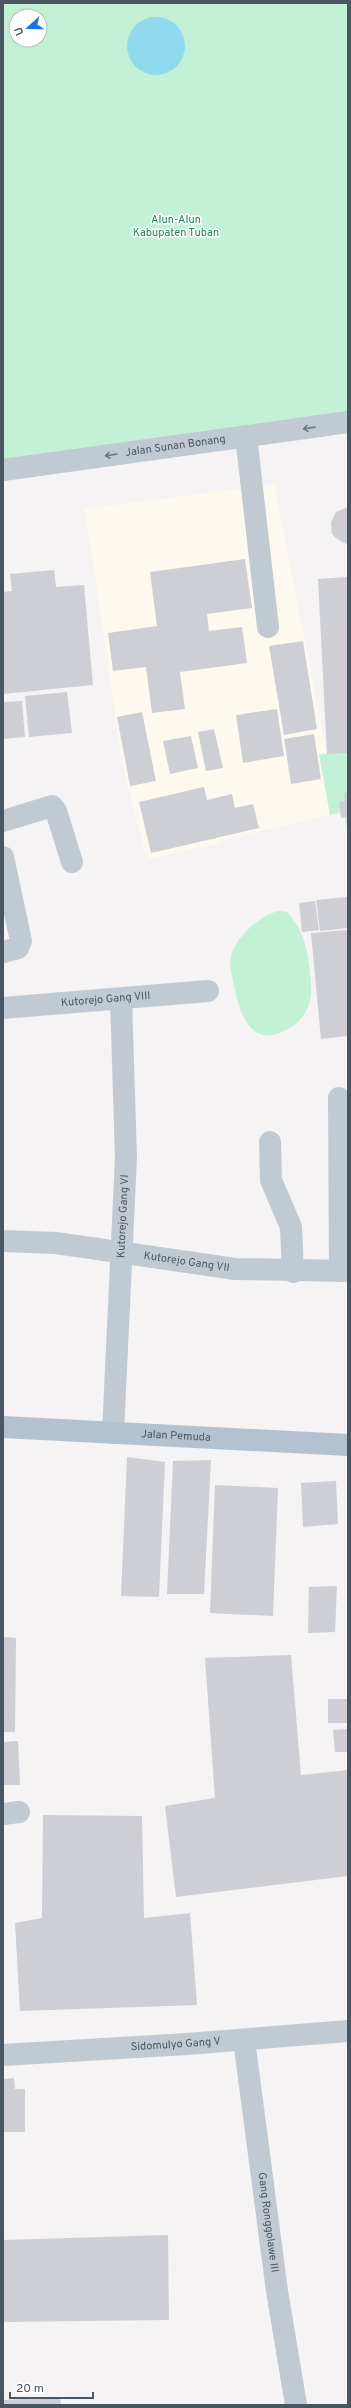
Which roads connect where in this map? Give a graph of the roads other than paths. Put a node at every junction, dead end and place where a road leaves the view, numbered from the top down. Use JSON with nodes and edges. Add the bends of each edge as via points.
{"nodes":[{"id":1,"x":348,"y":422,"type":"edge"},
{"id":2,"x":246,"y":436,"type":"junction"},
{"id":3,"x":3,"y":470,"type":"edge"},
{"id":4,"x":268,"y":627,"type":"dead end"},
{"id":5,"x":3,"y":821,"type":"edge"},
{"id":6,"x":3,"y":856,"type":"edge"},
{"id":7,"x":72,"y":862,"type":"dead end"},
{"id":8,"x":3,"y":952,"type":"edge"},
{"id":9,"x":208,"y":991,"type":"dead end"},
{"id":10,"x":121,"y":999,"type":"junction"},
{"id":11,"x":3,"y":1008,"type":"edge"},
{"id":12,"x":340,"y":1098,"type":"dead end"},
{"id":13,"x":270,"y":1142,"type":"dead end"},
{"id":14,"x":3,"y":1241,"type":"edge"},
{"id":15,"x":121,"y":1252,"type":"junction"},
{"id":16,"x":344,"y":1271,"type":"edge"},
{"id":17,"x":293,"y":1272,"type":"junction"},
{"id":18,"x":3,"y":1427,"type":"edge"},
{"id":19,"x":113,"y":1433,"type":"junction"},
{"id":20,"x":348,"y":1445,"type":"edge"},
{"id":21,"x":348,"y":2031,"type":"edge"},
{"id":22,"x":244,"y":2040,"type":"junction"},
{"id":23,"x":3,"y":2055,"type":"edge"},
{"id":24,"x":296,"y":2405,"type":"edge"}],
"edges":[{"from":1,"to":2,"type":"street","name":"Jalan Sunan Bonang","one_way":true},
{"from":2,"to":3,"type":"street","name":"Jalan Sunan Bonang","one_way":true},
{"from":2,"to":4,"type":"street"},
{"from":5,"to":7,"type":"street","via":[[52,806],[56,811]]},
{"from":6,"to":8,"type":"street","via":[[21,941],[18,948]]},
{"from":9,"to":10,"type":"street","name":"Kutorejo Gang VIII"},
{"from":10,"to":11,"type":"street","name":"Kutorejo Gang VIII"},
{"from":10,"to":15,"type":"street","name":"Kutorejo Gang VI","via":[[126,1157]]},
{"from":12,"to":16,"type":"street"},
{"from":13,"to":17,"type":"street","via":[[271,1180],[291,1227]]},
{"from":14,"to":15,"type":"street","name":"Kutorejo Gang VII","via":[[56,1243]]},
{"from":15,"to":17,"type":"street","name":"Kutorejo Gang VII","via":[[235,1269]]},
{"from":15,"to":19,"type":"street","name":"Kutorejo Gang VI"},
{"from":16,"to":17,"type":"street","name":"Kutorejo Gang VII"},
{"from":18,"to":19,"type":"main road","name":"Jalan Pemuda"},
{"from":19,"to":20,"type":"main road","name":"Jalan Pemuda"},
{"from":21,"to":22,"type":"street","name":"Sidomulyo Gang V"},
{"from":22,"to":23,"type":"street","name":"Sidomulyo Gang V"},
{"from":22,"to":24,"type":"street","name":"Gang Ronggolawe III","via":[[277,2291]]}]}
